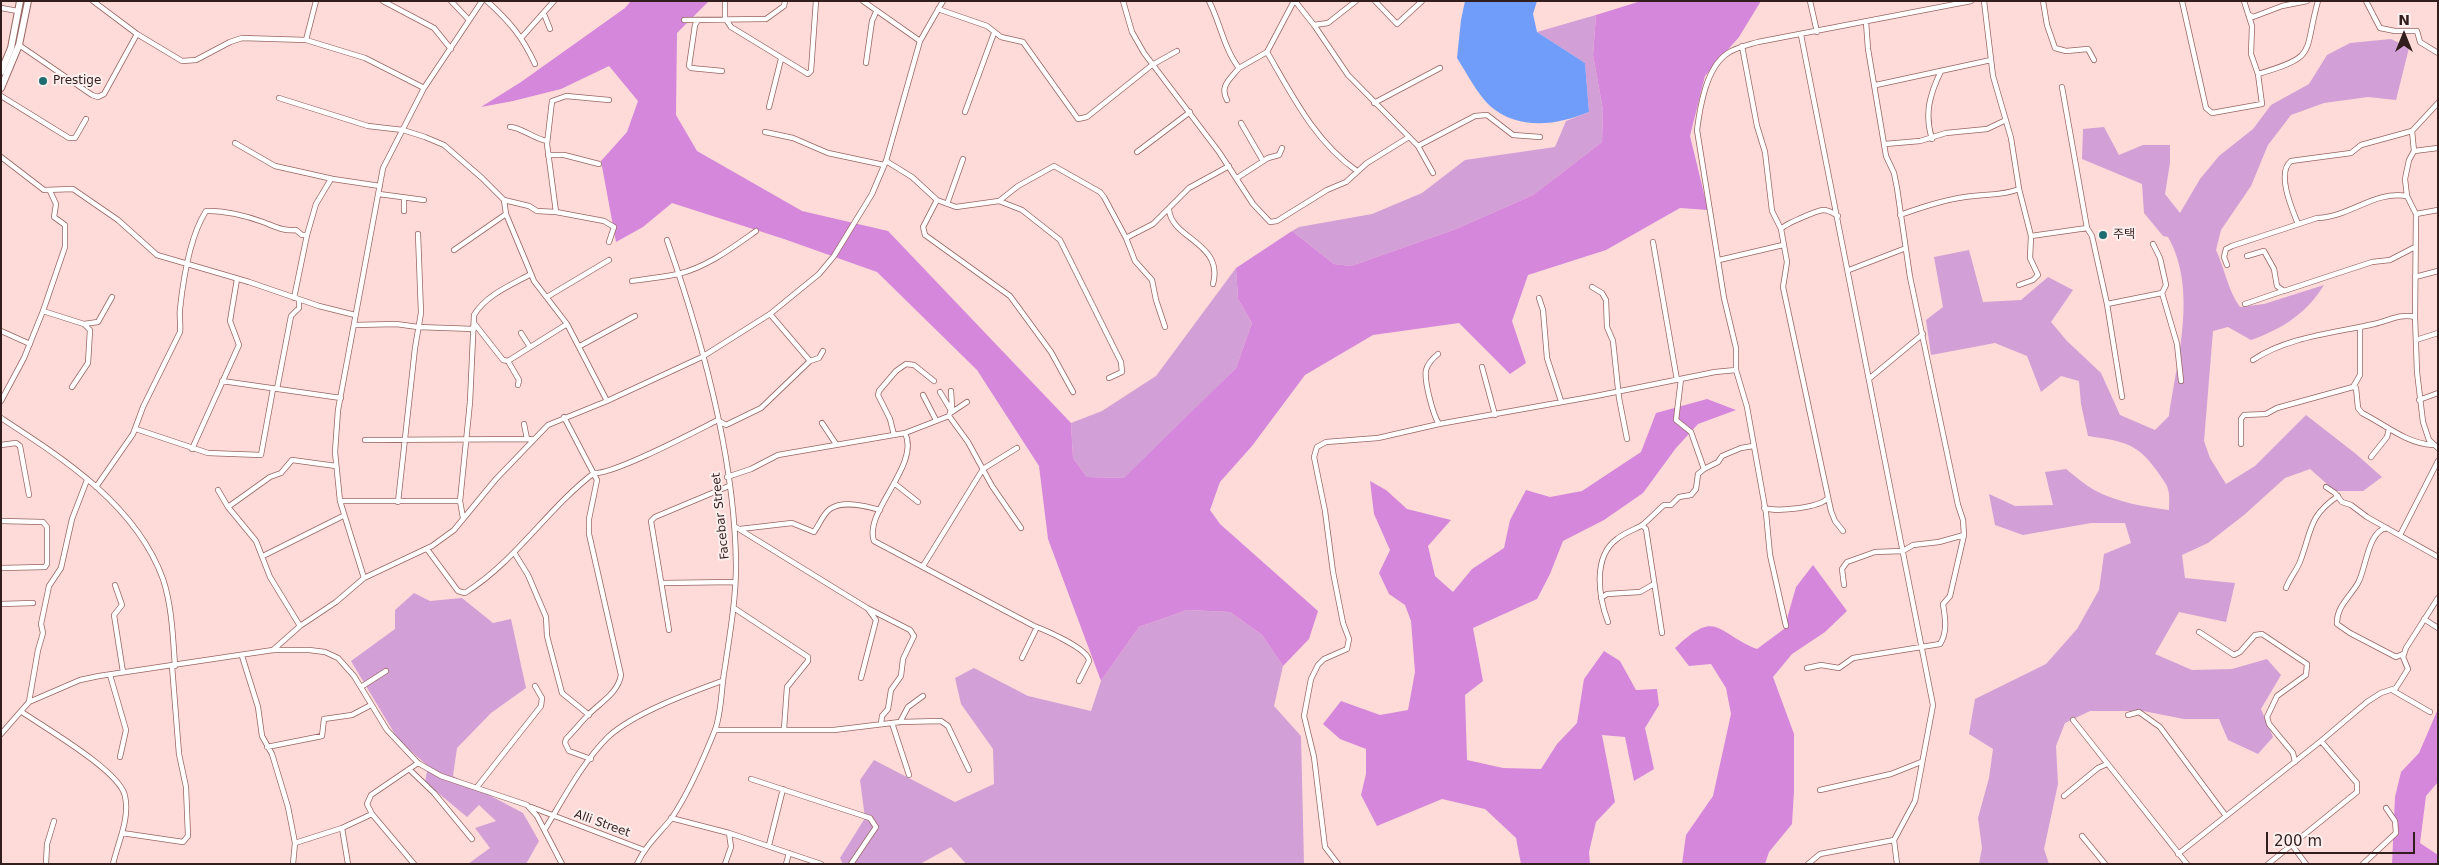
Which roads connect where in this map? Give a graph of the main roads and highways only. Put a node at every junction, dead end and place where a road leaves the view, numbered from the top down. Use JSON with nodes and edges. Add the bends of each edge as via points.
{"nodes":[{"id":1,"x":20,"y":1,"type":"edge"},
{"id":2,"x":28,"y":1,"type":"edge"},
{"id":3,"x":4,"y":61,"type":"edge"},
{"id":4,"x":1,"y":72,"type":"edge"},
{"id":5,"x":1,"y":88,"type":"edge"}],
"edges":[{"from":1,"to":3,"type":"main road","via":[[13,41]]},
{"from":2,"to":5,"type":"main road","via":[[19,45]]},
{"from":3,"to":4,"type":"main road"}]}
